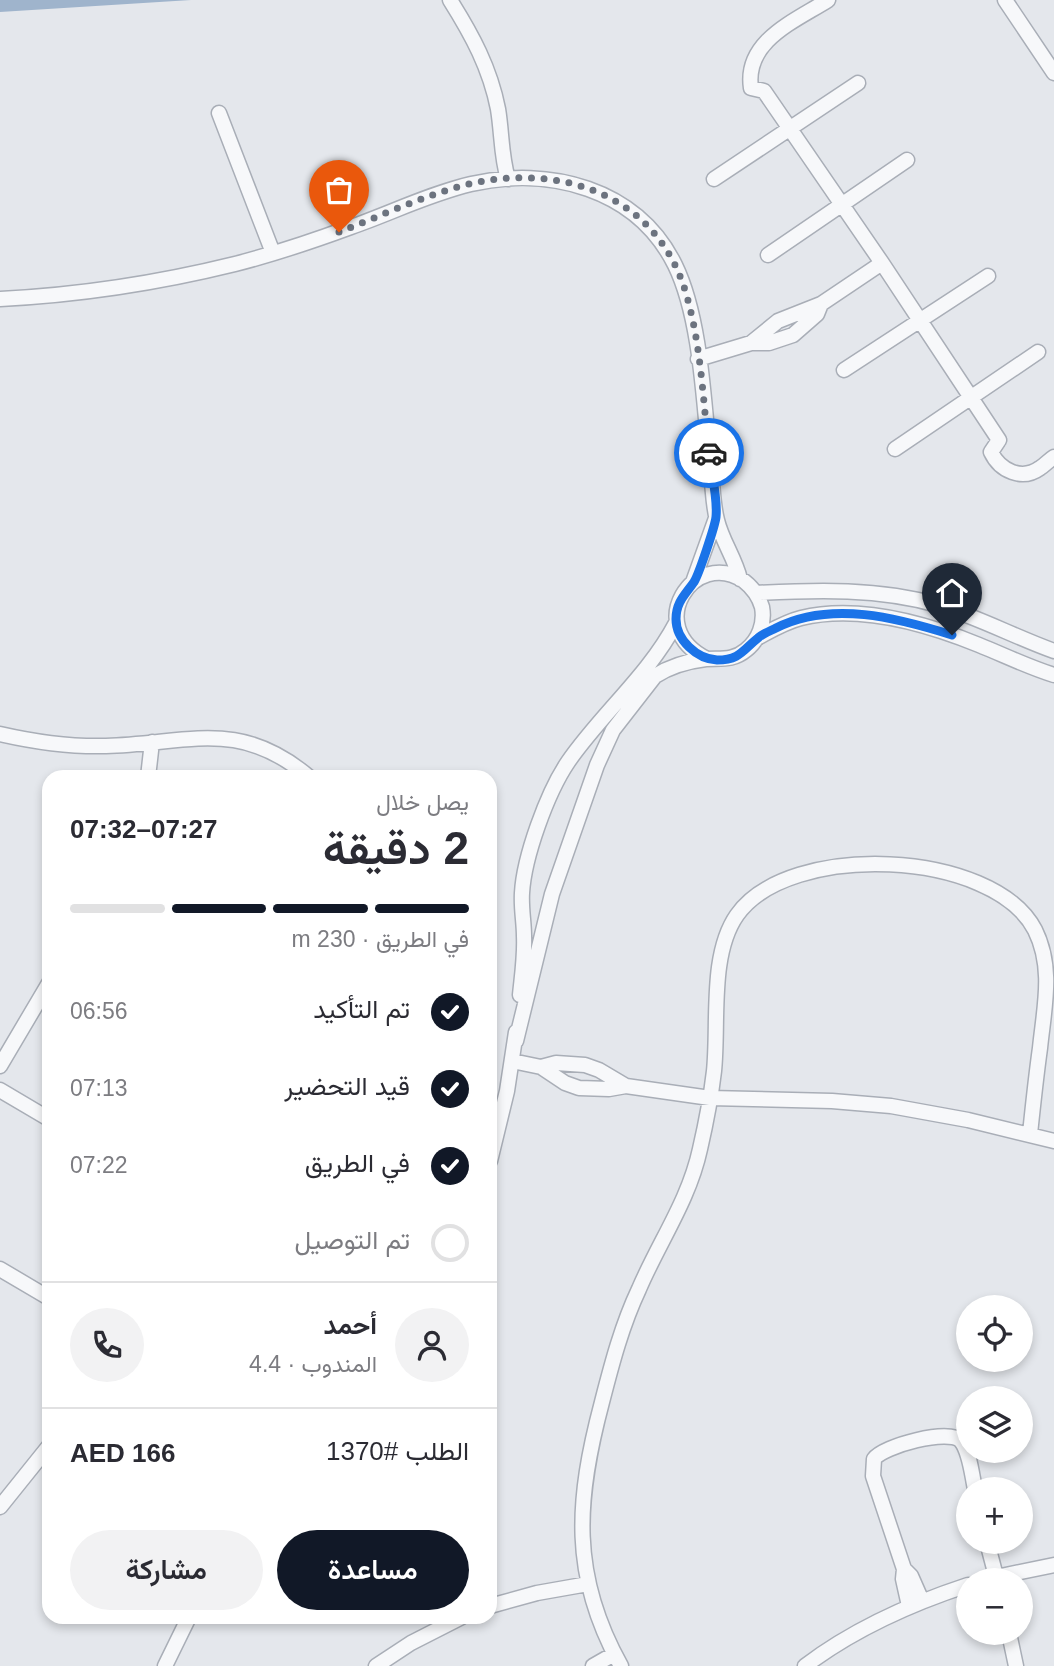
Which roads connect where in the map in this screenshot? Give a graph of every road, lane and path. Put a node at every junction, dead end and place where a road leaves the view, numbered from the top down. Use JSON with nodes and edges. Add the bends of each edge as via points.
{"nodes":[{"id":1,"x":450,"y":0,"type":"edge"},
{"id":2,"x":828,"y":0,"type":"edge"},
{"id":3,"x":1005,"y":0,"type":"edge"},
{"id":4,"x":1054,"y":73,"type":"edge"},
{"id":5,"x":858,"y":83,"type":"dead end"},
{"id":6,"x":219,"y":113,"type":"dead end"},
{"id":7,"x":789,"y":129,"type":"junction"},
{"id":8,"x":907,"y":160,"type":"dead end"},
{"id":9,"x":508,"y":179,"type":"junction"},
{"id":10,"x":714,"y":179,"type":"dead end"},
{"id":11,"x":841,"y":205,"type":"junction"},
{"id":12,"x":272,"y":253,"type":"junction"},
{"id":13,"x":768,"y":255,"type":"dead end"},
{"id":14,"x":883,"y":263,"type":"junction"},
{"id":15,"x":988,"y":276,"type":"dead end"},
{"id":16,"x":0,"y":299,"type":"edge"},
{"id":17,"x":919,"y":321,"type":"junction"},
{"id":18,"x":1038,"y":352,"type":"dead end"},
{"id":19,"x":698,"y":359,"type":"junction"},
{"id":20,"x":844,"y":370,"type":"dead end"},
{"id":21,"x":971,"y":398,"type":"junction"},
{"id":22,"x":895,"y":449,"type":"dead end"},
{"id":23,"x":1052,"y":458,"type":"edge"},
{"id":24,"x":716,"y":518,"type":"junction"},
{"id":25,"x":740,"y":579,"type":"junction"},
{"id":26,"x":694,"y":582,"type":"junction"},
{"id":27,"x":756,"y":593,"type":"junction"},
{"id":28,"x":676,"y":623,"type":"junction"},
{"id":29,"x":757,"y":638,"type":"junction"},
{"id":30,"x":1054,"y":651,"type":"edge"},
{"id":31,"x":707,"y":659,"type":"junction"},
{"id":32,"x":1054,"y":675,"type":"edge"},
{"id":33,"x":629,"y":698,"type":"junction"},
{"id":34,"x":0,"y":734,"type":"edge"},
{"id":35,"x":152,"y":742,"type":"junction"},
{"id":36,"x":149,"y":770,"type":"edge"},
{"id":37,"x":299,"y":770,"type":"edge"},
{"id":38,"x":42,"y":995,"type":"edge"},
{"id":39,"x":516,"y":1041,"type":"junction"},
{"id":40,"x":512,"y":1061,"type":"junction"},
{"id":41,"x":0,"y":1066,"type":"edge"},
{"id":42,"x":541,"y":1067,"type":"junction"},
{"id":43,"x":626,"y":1086,"type":"junction"},
{"id":44,"x":0,"y":1090,"type":"edge"},
{"id":45,"x":710,"y":1098,"type":"junction"},
{"id":46,"x":42,"y":1115,"type":"edge"},
{"id":47,"x":497,"y":1129,"type":"edge"},
{"id":48,"x":1030,"y":1134,"type":"junction"},
{"id":49,"x":1054,"y":1141,"type":"edge"},
{"id":50,"x":0,"y":1269,"type":"edge"},
{"id":51,"x":42,"y":1294,"type":"edge"},
{"id":52,"x":42,"y":1455,"type":"edge"},
{"id":53,"x":972,"y":1477,"type":"edge"},
{"id":54,"x":0,"y":1507,"type":"edge"},
{"id":55,"x":1054,"y":1564,"type":"edge"},
{"id":56,"x":1033,"y":1569,"type":"edge"},
{"id":57,"x":588,"y":1584,"type":"junction"},
{"id":58,"x":956,"y":1589,"type":"edge"},
{"id":59,"x":916,"y":1603,"type":"junction"},
{"id":60,"x":497,"y":1604,"type":"edge"},
{"id":61,"x":186,"y":1624,"type":"edge"},
{"id":62,"x":448,"y":1624,"type":"edge"},
{"id":63,"x":1012,"y":1645,"type":"edge"},
{"id":64,"x":168,"y":1659,"type":"edge"},
{"id":65,"x":618,"y":1660,"type":"edge"},
{"id":66,"x":151,"y":1666,"type":"edge"},
{"id":67,"x":376,"y":1666,"type":"edge"},
{"id":68,"x":593,"y":1666,"type":"edge"},
{"id":69,"x":805,"y":1666,"type":"edge"},
{"id":70,"x":1016,"y":1666,"type":"edge"}],
"edges":[{"from":1,"to":9,"type":"street","via":[[489,74]]},
{"from":2,"to":7,"type":"street","via":[[752,46],[742,65],[749,92],[764,91]]},
{"from":3,"to":4,"type":"street"},
{"from":5,"to":7,"type":"street"},
{"from":6,"to":12,"type":"street"},
{"from":7,"to":10,"type":"street"},
{"from":7,"to":11,"type":"street"},
{"from":8,"to":11,"type":"street"},
{"from":9,"to":12,"type":"street","via":[[450,190]]},
{"from":9,"to":19,"type":"street","via":[[582,185],[621,203],[643,221],[665,247],[679,274]]},
{"from":11,"to":13,"type":"street"},
{"from":11,"to":14,"type":"street"},
{"from":12,"to":16,"type":"street","via":[[122,287]]},
{"from":14,"to":17,"type":"street"},
{"from":14,"to":19,"type":"street","via":[[821,304],[778,321],[751,343]]},
{"from":15,"to":17,"type":"street"},
{"from":17,"to":20,"type":"street"},
{"from":17,"to":21,"type":"street"},
{"from":18,"to":21,"type":"street"},
{"from":19,"to":24,"type":"street"},
{"from":21,"to":22,"type":"street"},
{"from":21,"to":23,"type":"street","via":[[999,440],[994,449],[1011,463],[1025,466]]},
{"from":24,"to":25,"type":"street"},
{"from":24,"to":26,"type":"street"},
{"from":25,"to":26,"type":"street","via":[[711,574]]},
{"from":25,"to":27,"type":"street"},
{"from":26,"to":28,"type":"street","via":[[681,596]]},
{"from":27,"to":29,"type":"street","via":[[763,620]]},
{"from":27,"to":30,"type":"street","via":[[855,591],[908,598],[941,606]]},
{"from":28,"to":31,"type":"street","via":[[690,649]]},
{"from":28,"to":33,"type":"street"},
{"from":29,"to":31,"type":"street","via":[[736,657]]},
{"from":29,"to":32,"type":"street","via":[[812,616],[876,616],[952,635]]},
{"from":31,"to":33,"type":"street","via":[[661,672]]},
{"from":33,"to":39,"type":"street","via":[[607,741],[547,910]]},
{"from":33,"to":39,"type":"street","via":[[562,771],[532,846],[521,895],[524,953]]},
{"from":34,"to":35,"type":"street","via":[[81,746]]},
{"from":35,"to":36,"type":"street"},
{"from":35,"to":37,"type":"street","via":[[240,740],[277,754]]},
{"from":38,"to":41,"type":"street"},
{"from":39,"to":40,"type":"street"},
{"from":40,"to":42,"type":"street"},
{"from":40,"to":47,"type":"street"},
{"from":42,"to":43,"type":"street","via":[[585,1065]]},
{"from":42,"to":43,"type":"street","via":[[579,1088]]},
{"from":43,"to":45,"type":"street"},
{"from":44,"to":46,"type":"street"},
{"from":45,"to":48,"type":"street","via":[[891,1106]]},
{"from":45,"to":48,"type":"street","via":[[722,951],[727,930],[747,904],[792,877],[825,869],[869,864],[919,867],[968,879],[995,892],[1021,910],[1040,941],[1046,990]]},
{"from":45,"to":57,"type":"street","via":[[689,1189],[630,1308],[599,1413],[583,1504]]},
{"from":48,"to":49,"type":"street"},
{"from":50,"to":51,"type":"street"},
{"from":52,"to":54,"type":"street"},
{"from":53,"to":59,"type":"street","via":[[965,1447],[953,1436],[887,1449],[877,1454],[872,1465],[904,1569],[904,1584]]},
{"from":55,"to":56,"type":"street"},
{"from":57,"to":60,"type":"street"},
{"from":57,"to":65,"type":"street"},
{"from":58,"to":59,"type":"street"},
{"from":59,"to":69,"type":"street","via":[[866,1627]]},
{"from":61,"to":64,"type":"street"},
{"from":62,"to":67,"type":"street"},
{"from":63,"to":70,"type":"street"},
{"from":64,"to":66,"type":"street"},
{"from":65,"to":68,"type":"street"}]}
